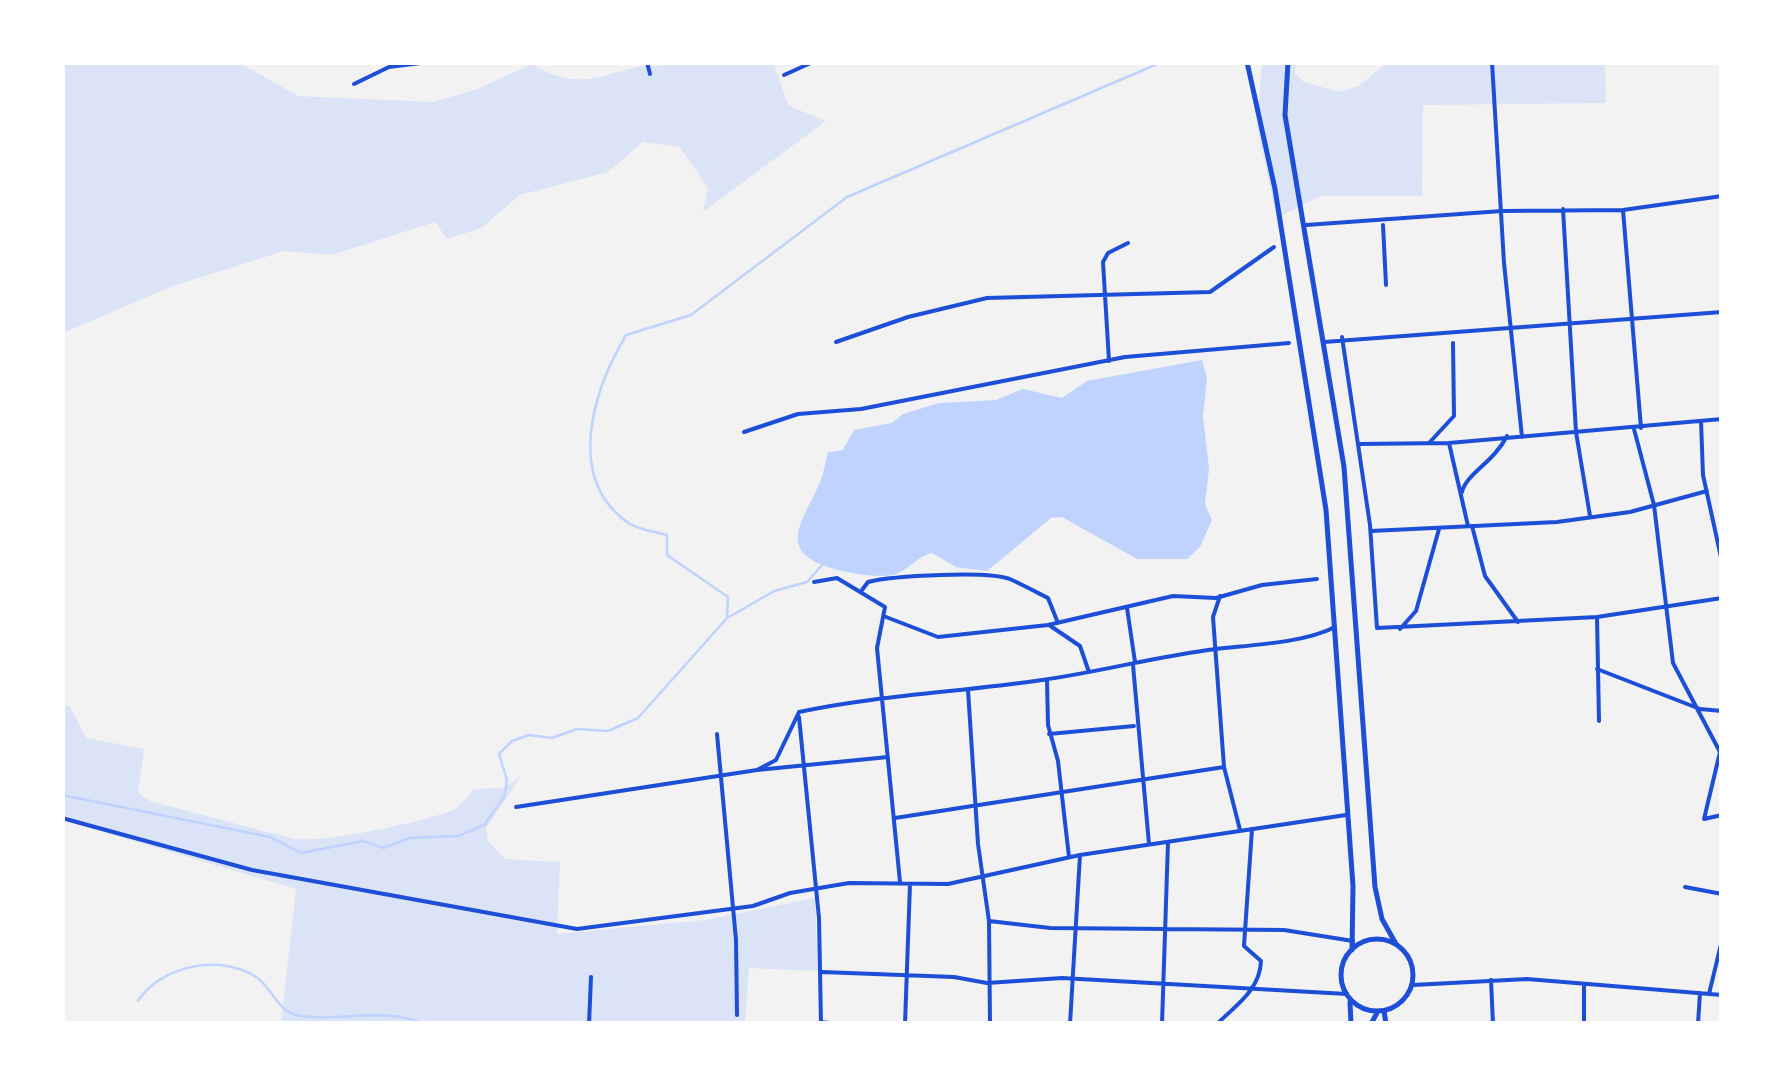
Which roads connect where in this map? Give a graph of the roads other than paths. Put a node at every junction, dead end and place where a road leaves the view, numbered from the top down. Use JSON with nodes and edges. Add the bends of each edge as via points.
{"nodes":[{"id":1,"x":647,"y":62,"type":"edge"},
{"id":2,"x":814,"y":62,"type":"edge"},
{"id":3,"x":1248,"y":62,"type":"edge"},
{"id":4,"x":1288,"y":62,"type":"edge"},
{"id":5,"x":1492,"y":62,"type":"edge"},
{"id":6,"x":426,"y":63,"type":"edge"},
{"id":7,"x":650,"y":74,"type":"dead end"},
{"id":8,"x":784,"y":75,"type":"dead end"},
{"id":9,"x":354,"y":84,"type":"dead end"},
{"id":10,"x":1722,"y":196,"type":"edge"},
{"id":11,"x":1563,"y":209,"type":"junction"},
{"id":12,"x":1623,"y":210,"type":"junction"},
{"id":13,"x":1502,"y":211,"type":"junction"},
{"id":14,"x":1383,"y":222,"type":"junction"},
{"id":15,"x":1306,"y":225,"type":"junction"},
{"id":16,"x":1128,"y":242,"type":"dead end"},
{"id":17,"x":1274,"y":247,"type":"dead end"},
{"id":18,"x":1386,"y":285,"type":"dead end"},
{"id":19,"x":1106,"y":294,"type":"junction"},
{"id":20,"x":1722,"y":312,"type":"edge"},
{"id":21,"x":1632,"y":318,"type":"junction"},
{"id":22,"x":1572,"y":323,"type":"junction"},
{"id":23,"x":1509,"y":327,"type":"junction"},
{"id":24,"x":1342,"y":337,"type":"junction"},
{"id":25,"x":836,"y":342,"type":"dead end"},
{"id":26,"x":1324,"y":342,"type":"junction"},
{"id":27,"x":1288,"y":343,"type":"dead end"},
{"id":28,"x":1453,"y":343,"type":"dead end"},
{"id":29,"x":1108,"y":360,"type":"junction"},
{"id":30,"x":1722,"y":418,"type":"edge"},
{"id":31,"x":1701,"y":421,"type":"junction"},
{"id":32,"x":1638,"y":428,"type":"junction"},
{"id":33,"x":744,"y":432,"type":"dead end"},
{"id":34,"x":1576,"y":432,"type":"junction"},
{"id":35,"x":1507,"y":436,"type":"junction"},
{"id":36,"x":1522,"y":436,"type":"junction"},
{"id":37,"x":1448,"y":443,"type":"junction"},
{"id":38,"x":1358,"y":444,"type":"junction"},
{"id":39,"x":1429,"y":444,"type":"junction"},
{"id":40,"x":1707,"y":491,"type":"junction"},
{"id":41,"x":1460,"y":497,"type":"junction"},
{"id":42,"x":1654,"y":506,"type":"junction"},
{"id":43,"x":1590,"y":516,"type":"junction"},
{"id":44,"x":1470,"y":526,"type":"junction"},
{"id":45,"x":1440,"y":527,"type":"junction"},
{"id":46,"x":1371,"y":532,"type":"junction"},
{"id":47,"x":1722,"y":562,"type":"edge"},
{"id":48,"x":1318,"y":579,"type":"dead end"},
{"id":49,"x":814,"y":582,"type":"dead end"},
{"id":50,"x":862,"y":590,"type":"junction"},
{"id":51,"x":1220,"y":596,"type":"junction"},
{"id":52,"x":1722,"y":598,"type":"edge"},
{"id":53,"x":1127,"y":608,"type":"junction"},
{"id":54,"x":1668,"y":609,"type":"junction"},
{"id":55,"x":886,"y":617,"type":"junction"},
{"id":56,"x":1597,"y":617,"type":"junction"},
{"id":57,"x":1518,"y":622,"type":"junction"},
{"id":58,"x":1058,"y":623,"type":"junction"},
{"id":59,"x":1048,"y":625,"type":"junction"},
{"id":60,"x":1335,"y":628,"type":"junction"},
{"id":61,"x":1400,"y":629,"type":"junction"},
{"id":62,"x":1216,"y":649,"type":"junction"},
{"id":63,"x":1134,"y":665,"type":"junction"},
{"id":64,"x":1597,"y":669,"type":"junction"},
{"id":65,"x":1089,"y":672,"type":"junction"},
{"id":66,"x":1047,"y":680,"type":"junction"},
{"id":67,"x":968,"y":690,"type":"junction"},
{"id":68,"x":882,"y":697,"type":"junction"},
{"id":69,"x":1700,"y":709,"type":"junction"},
{"id":70,"x":1722,"y":711,"type":"edge"},
{"id":71,"x":799,"y":712,"type":"junction"},
{"id":72,"x":1599,"y":721,"type":"dead end"},
{"id":73,"x":1136,"y":726,"type":"junction"},
{"id":74,"x":718,"y":734,"type":"dead end"},
{"id":75,"x":1049,"y":734,"type":"junction"},
{"id":76,"x":888,"y":757,"type":"junction"},
{"id":77,"x":802,"y":766,"type":"junction"},
{"id":78,"x":1224,"y":767,"type":"junction"},
{"id":79,"x":757,"y":770,"type":"junction"},
{"id":80,"x":723,"y":775,"type":"junction"},
{"id":81,"x":1142,"y":780,"type":"junction"},
{"id":82,"x":1058,"y":791,"type":"junction"},
{"id":83,"x":976,"y":804,"type":"junction"},
{"id":84,"x":516,"y":807,"type":"dead end"},
{"id":85,"x":1346,"y":815,"type":"junction"},
{"id":86,"x":1722,"y":815,"type":"edge"},
{"id":87,"x":62,"y":818,"type":"edge"},
{"id":88,"x":894,"y":818,"type":"junction"},
{"id":89,"x":1252,"y":829,"type":"junction"},
{"id":90,"x":1240,"y":831,"type":"junction"},
{"id":91,"x":1168,"y":842,"type":"junction"},
{"id":92,"x":1149,"y":844,"type":"junction"},
{"id":93,"x":1080,"y":856,"type":"junction"},
{"id":94,"x":1069,"y":858,"type":"junction"},
{"id":95,"x":986,"y":878,"type":"junction"},
{"id":96,"x":900,"y":882,"type":"junction"},
{"id":97,"x":910,"y":884,"type":"junction"},
{"id":98,"x":1685,"y":887,"type":"dead end"},
{"id":99,"x":815,"y":888,"type":"junction"},
{"id":100,"x":1722,"y":894,"type":"edge"},
{"id":101,"x":732,"y":909,"type":"junction"},
{"id":102,"x":990,"y":921,"type":"junction"},
{"id":103,"x":1078,"y":929,"type":"junction"},
{"id":104,"x":1162,"y":930,"type":"junction"},
{"id":105,"x":1244,"y":932,"type":"junction"},
{"id":106,"x":1722,"y":940,"type":"edge"},
{"id":107,"x":1353,"y":941,"type":"junction"},
{"id":108,"x":1396,"y":944,"type":"junction"},
{"id":109,"x":1352,"y":950,"type":"junction"},
{"id":110,"x":822,"y":972,"type":"junction"},
{"id":111,"x":906,"y":975,"type":"junction"},
{"id":112,"x":592,"y":977,"type":"dead end"},
{"id":113,"x":1074,"y":979,"type":"junction"},
{"id":114,"x":1491,"y":980,"type":"junction"},
{"id":115,"x":987,"y":983,"type":"junction"},
{"id":116,"x":1162,"y":983,"type":"junction"},
{"id":117,"x":1413,"y":985,"type":"junction"},
{"id":118,"x":1584,"y":986,"type":"junction"},
{"id":119,"x":1250,"y":992,"type":"junction"},
{"id":120,"x":1700,"y":993,"type":"junction"},
{"id":121,"x":1708,"y":994,"type":"junction"},
{"id":122,"x":1722,"y":995,"type":"edge"},
{"id":123,"x":1348,"y":997,"type":"junction"},
{"id":124,"x":1381,"y":1011,"type":"junction"},
{"id":125,"x":737,"y":1014,"type":"dead end"},
{"id":126,"x":821,"y":1023,"type":"edge"},
{"id":127,"x":589,"y":1024,"type":"edge"},
{"id":128,"x":838,"y":1024,"type":"edge"},
{"id":129,"x":906,"y":1024,"type":"edge"},
{"id":130,"x":990,"y":1024,"type":"edge"},
{"id":131,"x":1070,"y":1024,"type":"edge"},
{"id":132,"x":1162,"y":1024,"type":"edge"},
{"id":133,"x":1217,"y":1024,"type":"edge"},
{"id":134,"x":1351,"y":1024,"type":"edge"},
{"id":135,"x":1371,"y":1024,"type":"edge"},
{"id":136,"x":1386,"y":1024,"type":"edge"},
{"id":137,"x":1494,"y":1024,"type":"edge"},
{"id":138,"x":1584,"y":1024,"type":"edge"},
{"id":139,"x":1698,"y":1024,"type":"edge"}],
"edges":[{"from":1,"to":7,"type":"street"},
{"from":2,"to":8,"type":"street"},
{"from":3,"to":60,"type":"main road","via":[[1312,407]]},
{"from":4,"to":15,"type":"main road","via":[[1285,115]]},
{"from":5,"to":13,"type":"street"},
{"from":6,"to":9,"type":"street","via":[[390,67]]},
{"from":10,"to":12,"type":"street"},
{"from":11,"to":12,"type":"street"},
{"from":11,"to":13,"type":"street"},
{"from":11,"to":22,"type":"street"},
{"from":12,"to":21,"type":"street"},
{"from":13,"to":14,"type":"street"},
{"from":13,"to":23,"type":"street"},
{"from":14,"to":15,"type":"street"},
{"from":14,"to":18,"type":"street"},
{"from":15,"to":26,"type":"main road"},
{"from":16,"to":19,"type":"street","via":[[1104,259]]},
{"from":17,"to":19,"type":"street","via":[[1210,292]]},
{"from":19,"to":25,"type":"street","via":[[986,298]]},
{"from":19,"to":29,"type":"street"},
{"from":20,"to":21,"type":"street"},
{"from":21,"to":22,"type":"street"},
{"from":21,"to":32,"type":"street"},
{"from":22,"to":23,"type":"street"},
{"from":22,"to":34,"type":"street"},
{"from":23,"to":24,"type":"street"},
{"from":23,"to":36,"type":"street"},
{"from":24,"to":26,"type":"street"},
{"from":24,"to":38,"type":"street"},
{"from":26,"to":108,"type":"main road","via":[[1352,554],[1375,887]]},
{"from":27,"to":29,"type":"street"},
{"from":28,"to":39,"type":"street","via":[[1454,416]]},
{"from":29,"to":33,"type":"street","via":[[861,410],[798,414]]},
{"from":30,"to":31,"type":"street"},
{"from":31,"to":32,"type":"street"},
{"from":31,"to":40,"type":"street"},
{"from":32,"to":34,"type":"street"},
{"from":32,"to":42,"type":"street"},
{"from":34,"to":36,"type":"street"},
{"from":34,"to":43,"type":"street"},
{"from":35,"to":36,"type":"street"},
{"from":35,"to":37,"type":"street"},
{"from":35,"to":41,"type":"street","via":[[1488,466],[1468,477]]},
{"from":37,"to":39,"type":"street"},
{"from":37,"to":41,"type":"street"},
{"from":38,"to":39,"type":"street"},
{"from":38,"to":46,"type":"street"},
{"from":40,"to":42,"type":"street"},
{"from":40,"to":47,"type":"street"},
{"from":41,"to":44,"type":"street"},
{"from":42,"to":43,"type":"street"},
{"from":42,"to":54,"type":"street"},
{"from":43,"to":44,"type":"street"},
{"from":44,"to":45,"type":"street"},
{"from":44,"to":57,"type":"street","via":[[1485,576]]},
{"from":45,"to":46,"type":"street"},
{"from":45,"to":61,"type":"street","via":[[1416,612]]},
{"from":46,"to":61,"type":"street","via":[[1374,624]]},
{"from":48,"to":51,"type":"street"},
{"from":49,"to":50,"type":"street","via":[[838,578]]},
{"from":50,"to":55,"type":"street","via":[[883,604]]},
{"from":50,"to":58,"type":"street","via":[[868,582],[888,579],[1007,579],[1048,598]]},
{"from":51,"to":53,"type":"street","via":[[1173,596]]},
{"from":51,"to":62,"type":"street","via":[[1213,608]]},
{"from":52,"to":54,"type":"street"},
{"from":53,"to":58,"type":"street"},
{"from":53,"to":63,"type":"street"},
{"from":54,"to":56,"type":"street"},
{"from":54,"to":69,"type":"street","via":[[1673,663]]},
{"from":55,"to":59,"type":"street","via":[[933,637]]},
{"from":55,"to":68,"type":"street","via":[[877,648]]},
{"from":56,"to":57,"type":"street"},
{"from":56,"to":64,"type":"street"},
{"from":57,"to":61,"type":"street"},
{"from":58,"to":59,"type":"street"},
{"from":59,"to":65,"type":"street","via":[[1080,646]]},
{"from":60,"to":62,"type":"street","via":[[1252,648]]},
{"from":60,"to":85,"type":"main road"},
{"from":62,"to":63,"type":"street"},
{"from":62,"to":78,"type":"street"},
{"from":63,"to":65,"type":"street"},
{"from":63,"to":73,"type":"street"},
{"from":64,"to":69,"type":"street"},
{"from":64,"to":72,"type":"street"},
{"from":65,"to":66,"type":"street"},
{"from":66,"to":67,"type":"street"},
{"from":66,"to":75,"type":"street"},
{"from":67,"to":68,"type":"street"},
{"from":67,"to":83,"type":"street"},
{"from":68,"to":71,"type":"street"},
{"from":68,"to":76,"type":"street"},
{"from":69,"to":70,"type":"street"},
{"from":69,"to":86,"type":"street","via":[[1720,752],[1704,819]]},
{"from":71,"to":77,"type":"street"},
{"from":71,"to":79,"type":"street","via":[[782,751]]},
{"from":73,"to":75,"type":"street"},
{"from":73,"to":81,"type":"street"},
{"from":74,"to":80,"type":"street"},
{"from":75,"to":82,"type":"street"},
{"from":76,"to":77,"type":"street"},
{"from":76,"to":88,"type":"street"},
{"from":77,"to":79,"type":"street"},
{"from":77,"to":99,"type":"street"},
{"from":78,"to":81,"type":"street"},
{"from":78,"to":90,"type":"street"},
{"from":79,"to":80,"type":"street"},
{"from":80,"to":84,"type":"street"},
{"from":80,"to":101,"type":"street"},
{"from":81,"to":82,"type":"street"},
{"from":81,"to":92,"type":"street"},
{"from":82,"to":83,"type":"street"},
{"from":82,"to":94,"type":"street"},
{"from":83,"to":88,"type":"street"},
{"from":83,"to":95,"type":"street"},
{"from":85,"to":89,"type":"street"},
{"from":85,"to":107,"type":"main road"},
{"from":87,"to":101,"type":"street","via":[[252,870],[540,926],[577,929]]},
{"from":88,"to":96,"type":"street"},
{"from":89,"to":90,"type":"street"},
{"from":89,"to":105,"type":"street"},
{"from":90,"to":91,"type":"street"},
{"from":91,"to":92,"type":"street"},
{"from":91,"to":104,"type":"street"},
{"from":92,"to":93,"type":"street"},
{"from":93,"to":94,"type":"street"},
{"from":93,"to":103,"type":"street"},
{"from":94,"to":95,"type":"street"},
{"from":95,"to":97,"type":"street"},
{"from":95,"to":102,"type":"street"},
{"from":96,"to":97,"type":"street"},
{"from":96,"to":99,"type":"street"},
{"from":97,"to":111,"type":"street"},
{"from":98,"to":100,"type":"street"},
{"from":99,"to":101,"type":"street"},
{"from":99,"to":110,"type":"street"},
{"from":101,"to":125,"type":"street"},
{"from":102,"to":103,"type":"street"},
{"from":102,"to":115,"type":"street"},
{"from":103,"to":104,"type":"street"},
{"from":103,"to":113,"type":"street"},
{"from":104,"to":105,"type":"street"},
{"from":104,"to":116,"type":"street"},
{"from":105,"to":107,"type":"street","via":[[1284,930]]},
{"from":105,"to":119,"type":"street","via":[[1244,946],[1262,961]]},
{"from":106,"to":121,"type":"street"},
{"from":107,"to":109,"type":"main road"},
{"from":108,"to":109,"type":"main road","via":[[1373,939]]},
{"from":108,"to":117,"type":"main road","via":[[1410,958]]},
{"from":109,"to":123,"type":"main road","via":[[1342,972]]},
{"from":110,"to":111,"type":"street"},
{"from":110,"to":126,"type":"street"},
{"from":111,"to":115,"type":"street"},
{"from":111,"to":129,"type":"street"},
{"from":112,"to":127,"type":"street"},
{"from":113,"to":115,"type":"street"},
{"from":113,"to":116,"type":"street"},
{"from":113,"to":131,"type":"street"},
{"from":114,"to":117,"type":"street"},
{"from":114,"to":118,"type":"street"},
{"from":114,"to":137,"type":"street"},
{"from":115,"to":130,"type":"street"},
{"from":116,"to":119,"type":"street"},
{"from":116,"to":132,"type":"street"},
{"from":117,"to":124,"type":"main road","via":[[1398,1004]]},
{"from":118,"to":120,"type":"street"},
{"from":118,"to":138,"type":"street"},
{"from":119,"to":123,"type":"street"},
{"from":119,"to":133,"type":"street"},
{"from":120,"to":121,"type":"street"},
{"from":120,"to":139,"type":"street"},
{"from":121,"to":122,"type":"street"},
{"from":123,"to":124,"type":"main road"},
{"from":123,"to":134,"type":"main road"},
{"from":124,"to":135,"type":"main road"},
{"from":124,"to":136,"type":"main road"},
{"from":126,"to":128,"type":"street"}]}
